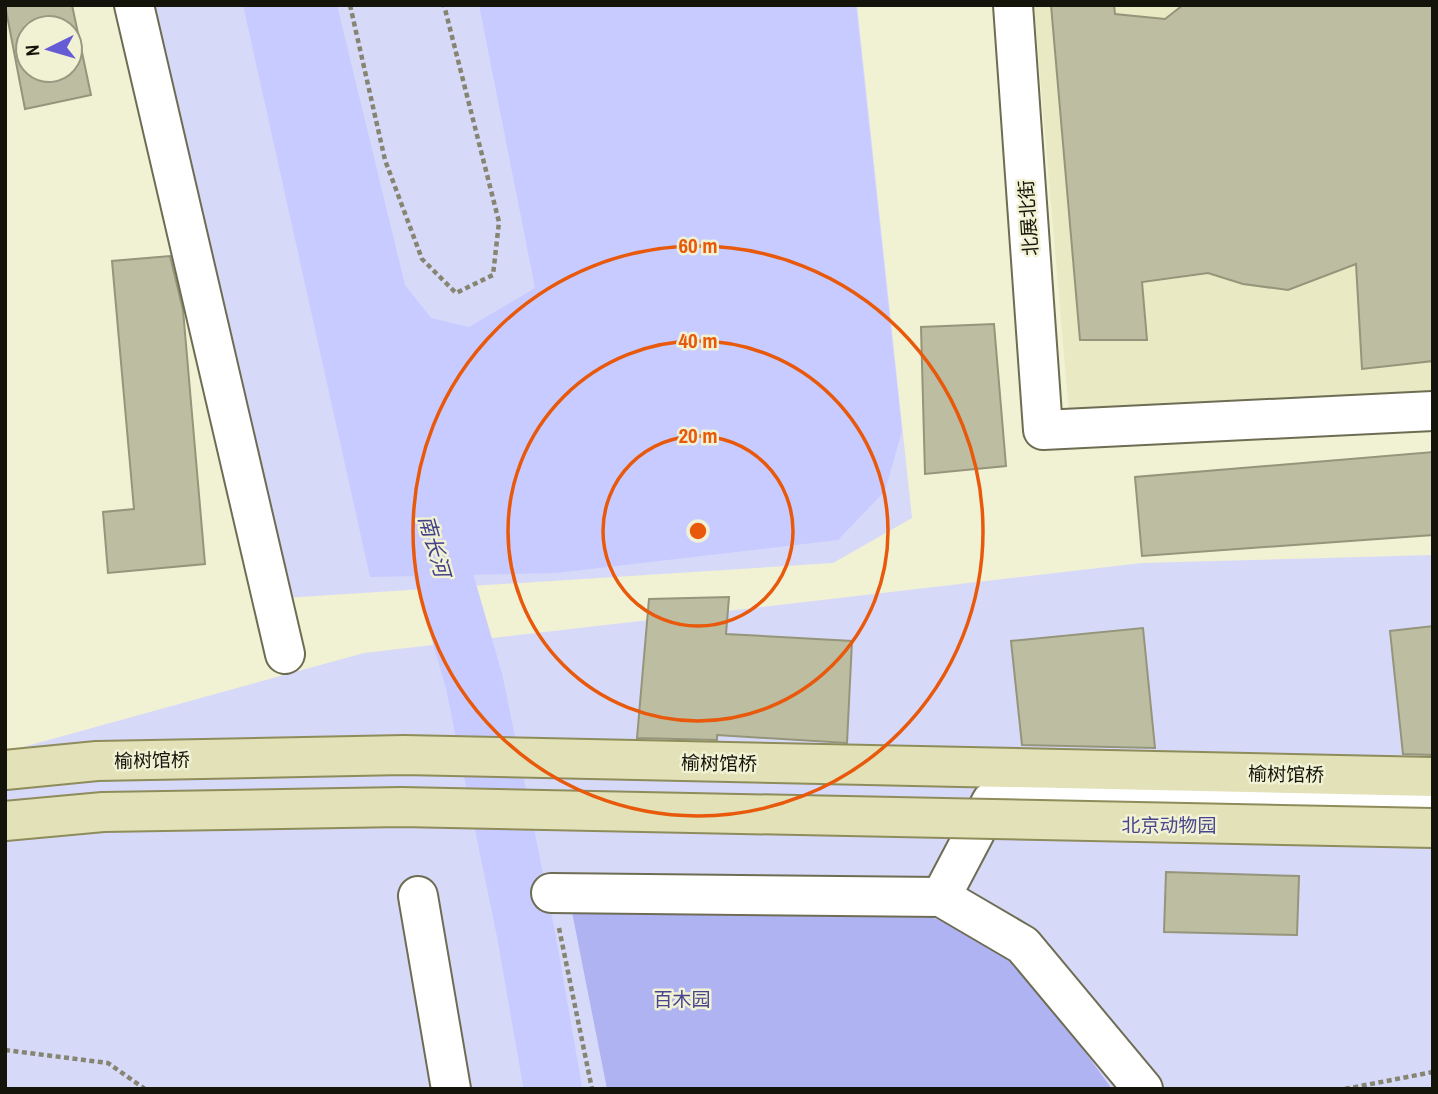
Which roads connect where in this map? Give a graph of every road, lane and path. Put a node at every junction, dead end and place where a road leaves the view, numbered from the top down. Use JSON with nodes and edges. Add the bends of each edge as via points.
{"nodes":[{"id":1,"x":134,"y":5,"type":"edge"},
{"id":2,"x":350,"y":5,"type":"edge"},
{"id":3,"x":444,"y":5,"type":"edge"},
{"id":4,"x":1013,"y":5,"type":"edge"},
{"id":5,"x":1433,"y":411,"type":"edge"},
{"id":6,"x":285,"y":654,"type":"dead end"},
{"id":7,"x":5,"y":769,"type":"edge"},
{"id":8,"x":1433,"y":777,"type":"edge"},
{"id":9,"x":1433,"y":801,"type":"edge"},
{"id":10,"x":5,"y":821,"type":"edge"},
{"id":11,"x":1433,"y":828,"type":"edge"},
{"id":12,"x":551,"y":893,"type":"joint"},
{"id":13,"x":418,"y":895,"type":"dead end"},
{"id":14,"x":941,"y":897,"type":"junction"},
{"id":15,"x":5,"y":1050,"type":"edge"},
{"id":16,"x":1433,"y":1072,"type":"edge"},
{"id":17,"x":145,"y":1089,"type":"edge"},
{"id":18,"x":451,"y":1089,"type":"edge"},
{"id":19,"x":592,"y":1089,"type":"edge"},
{"id":20,"x":1143,"y":1089,"type":"edge"},
{"id":21,"x":1345,"y":1089,"type":"edge"}],
"edges":[{"from":1,"to":6,"type":"street"},
{"from":2,"to":3,"type":"path","via":[[390,173],[422,259],[456,293],[493,275],[499,222]]},
{"from":4,"to":5,"type":"street","name":"北展北街","via":[[1043,430]]},
{"from":7,"to":8,"type":"main road","name":"榆树馆桥","via":[[97,761],[404,755]]},
{"from":9,"to":14,"type":"street","via":[[991,802]]},
{"from":10,"to":11,"type":"main road","bridge":true,"via":[[103,812],[401,807]]},
{"from":12,"to":14,"type":"street"},
{"from":12,"to":19,"type":"path"},
{"from":13,"to":18,"type":"street"},
{"from":14,"to":20,"type":"street","via":[[1023,945]]},
{"from":15,"to":17,"type":"path","via":[[108,1063]]},
{"from":16,"to":21,"type":"path"}]}
